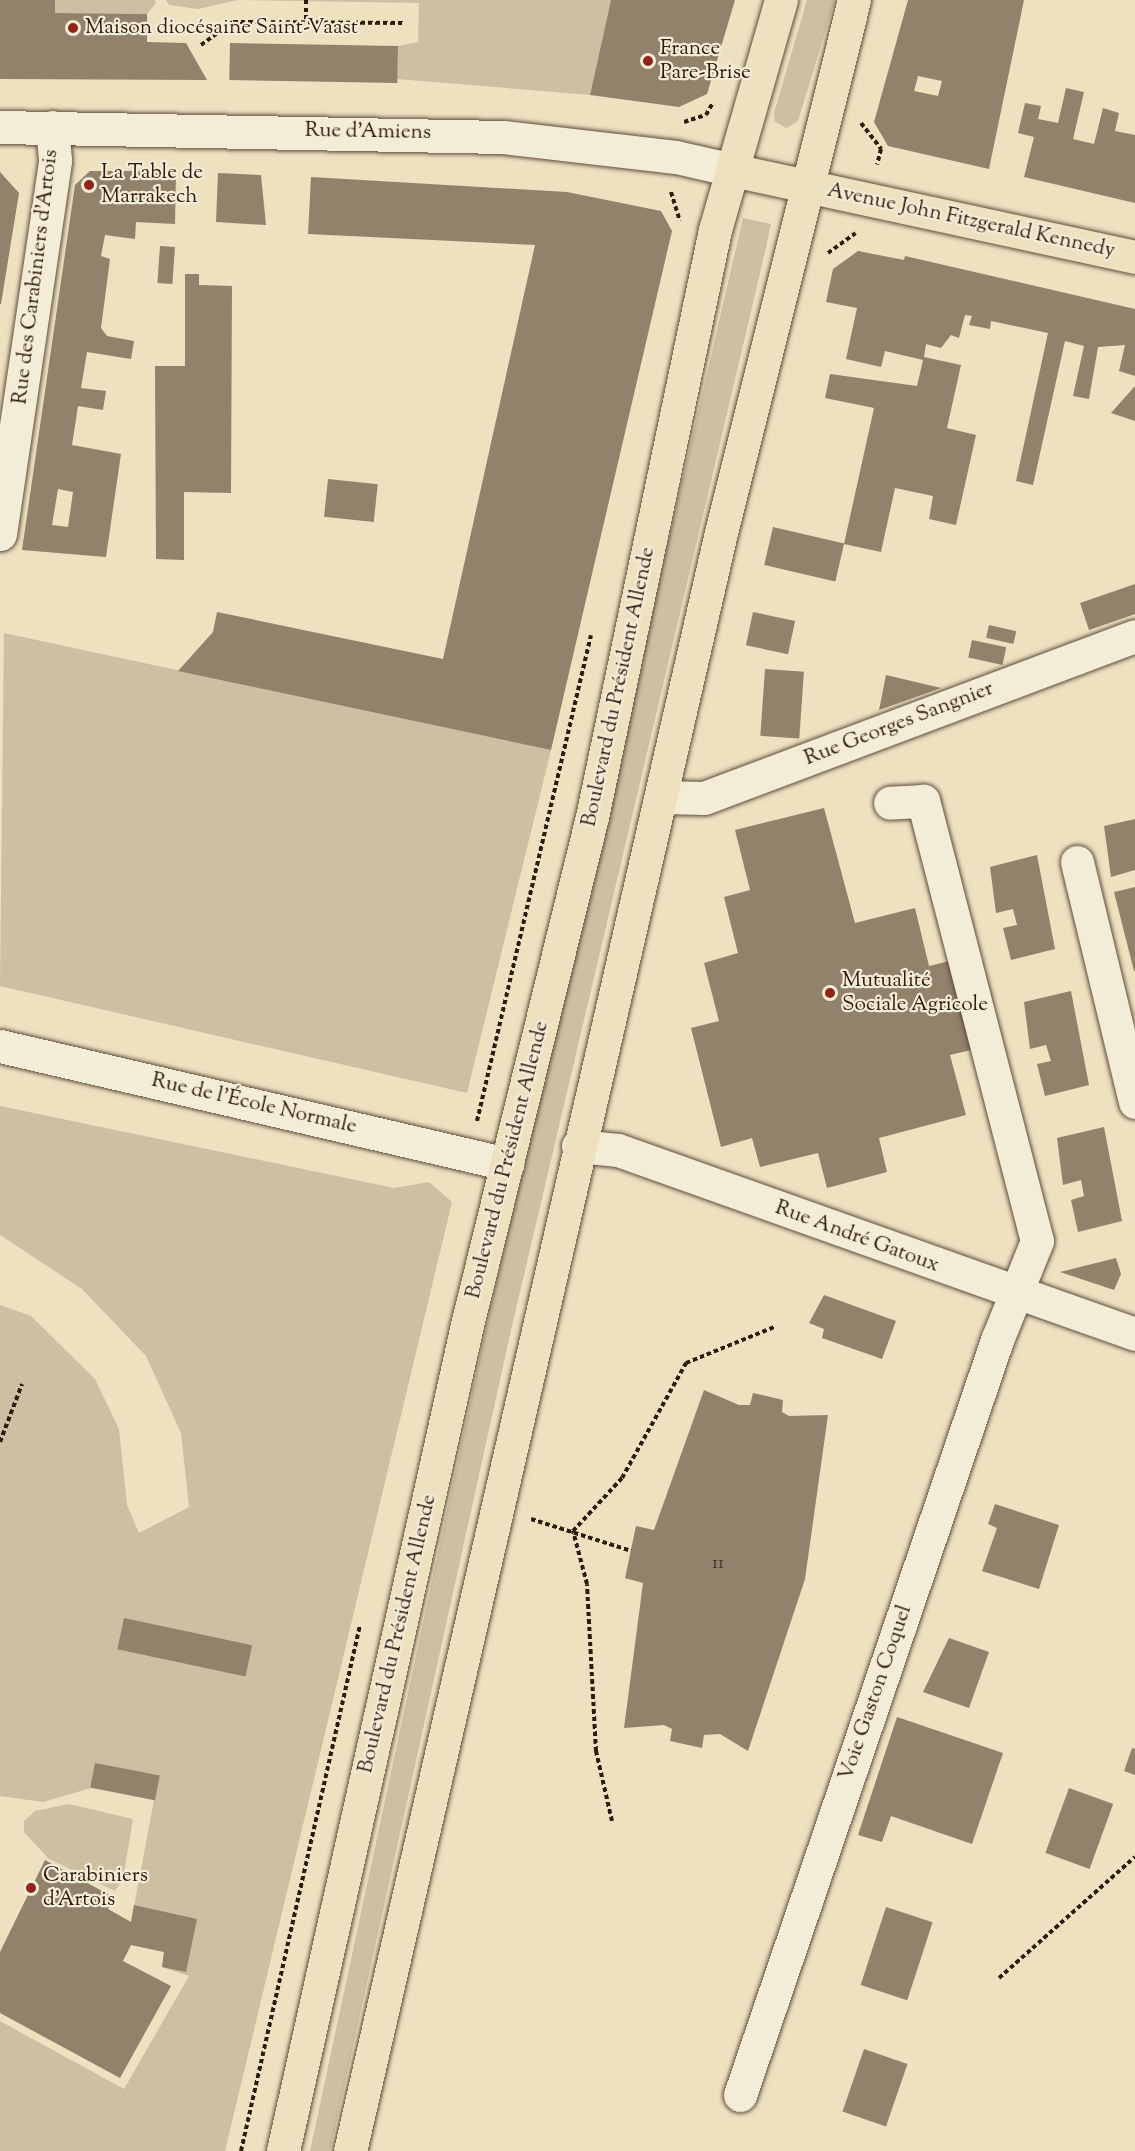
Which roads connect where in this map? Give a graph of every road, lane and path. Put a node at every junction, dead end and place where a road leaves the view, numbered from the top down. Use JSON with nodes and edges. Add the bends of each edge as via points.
{"nodes":[{"id":1,"x":306,"y":0,"type":"edge"},
{"id":2,"x":781,"y":0,"type":"edge"},
{"id":3,"x":854,"y":0,"type":"edge"},
{"id":4,"x":306,"y":19,"type":"junction"},
{"id":5,"x":403,"y":23,"type":"dead end"},
{"id":6,"x":201,"y":45,"type":"dead end"},
{"id":7,"x":715,"y":99,"type":"dead end"},
{"id":8,"x":681,"y":123,"type":"dead end"},
{"id":9,"x":860,"y":123,"type":"dead end"},
{"id":10,"x":0,"y":127,"type":"edge"},
{"id":11,"x":52,"y":127,"type":"junction"},
{"id":12,"x":881,"y":149,"type":"dead end"},
{"id":13,"x":733,"y":170,"type":"junction"},
{"id":14,"x":807,"y":185,"type":"junction"},
{"id":15,"x":670,"y":200,"type":"dead end"},
{"id":16,"x":865,"y":227,"type":"dead end"},
{"id":17,"x":680,"y":234,"type":"dead end"},
{"id":18,"x":828,"y":253,"type":"dead end"},
{"id":19,"x":1135,"y":257,"type":"edge"},
{"id":20,"x":0,"y":534,"type":"edge"},
{"id":21,"x":592,"y":630,"type":"dead end"},
{"id":22,"x":1135,"y":636,"type":"edge"},
{"id":23,"x":661,"y":797,"type":"junction"},
{"id":24,"x":890,"y":803,"type":"dead end"},
{"id":25,"x":1077,"y":862,"type":"dead end"},
{"id":26,"x":1126,"y":1023,"type":"edge"},
{"id":27,"x":0,"y":1046,"type":"edge"},
{"id":28,"x":1135,"y":1102,"type":"edge"},
{"id":29,"x":578,"y":1146,"type":"junction"},
{"id":30,"x":469,"y":1154,"type":"junction"},
{"id":31,"x":507,"y":1164,"type":"junction"},
{"id":32,"x":1016,"y":1293,"type":"junction"},
{"id":33,"x":774,"y":1327,"type":"dead end"},
{"id":34,"x":1135,"y":1334,"type":"edge"},
{"id":35,"x":22,"y":1384,"type":"dead end"},
{"id":36,"x":0,"y":1442,"type":"edge"},
{"id":37,"x":496,"y":1510,"type":"junction"},
{"id":38,"x":573,"y":1531,"type":"junction"},
{"id":39,"x":631,"y":1551,"type":"dead end"},
{"id":40,"x":612,"y":1821,"type":"dead end"},
{"id":41,"x":1135,"y":1857,"type":"edge"},
{"id":42,"x":999,"y":1978,"type":"dead end"},
{"id":43,"x":740,"y":2095,"type":"dead end"},
{"id":44,"x":283,"y":2151,"type":"edge"},
{"id":45,"x":350,"y":2151,"type":"edge"}],
"edges":[{"from":1,"to":4,"type":"path"},
{"from":2,"to":13,"type":"main road","name":"Boulevard du Président Allende"},
{"from":3,"to":14,"type":"main road"},
{"from":4,"to":5,"type":"path"},
{"from":4,"to":6,"type":"path","via":[[233,22]]},
{"from":7,"to":8,"type":"path","via":[[706,115]]},
{"from":9,"to":12,"type":"path"},
{"from":10,"to":11,"type":"street","name":"Rue d'Amiens"},
{"from":11,"to":13,"type":"street","name":"Rue d'Amiens","via":[[503,137],[676,157]]},
{"from":11,"to":20,"type":"street","name":"Rue des Carabiniers d'Artois","via":[[56,160]]},
{"from":13,"to":14,"type":"main road","name":"Avenue John Fitzgerald Kennedy"},
{"from":13,"to":31,"type":"main road","name":"Boulevard du Président Allende","via":[[712,242],[592,817]]},
{"from":14,"to":19,"type":"main road","name":"Avenue John Fitzgerald Kennedy"},
{"from":14,"to":23,"type":"main road"},
{"from":15,"to":17,"type":"path","via":[[682,224]]},
{"from":16,"to":18,"type":"path"},
{"from":21,"to":30,"type":"path"},
{"from":22,"to":23,"type":"street","name":"Rue Georges Sangnier","via":[[704,798]]},
{"from":23,"to":29,"type":"main road"},
{"from":24,"to":32,"type":"street","name":"Voie Gaston Coquel","via":[[923,801],[1037,1241]]},
{"from":25,"to":26,"type":"street"},
{"from":26,"to":28,"type":"street"},
{"from":27,"to":30,"type":"street","name":"Rue de l'École Normale"},
{"from":29,"to":32,"type":"street","name":"Rue André Gatoux","via":[[618,1150]]},
{"from":29,"to":37,"type":"main road"},
{"from":30,"to":31,"type":"street","name":"Rue de l'École Normale"},
{"from":31,"to":44,"type":"main road","name":"Boulevard du Président Allende"},
{"from":32,"to":34,"type":"street","name":"Rue André Gatoux"},
{"from":32,"to":43,"type":"street","name":"Voie Gaston Coquel"},
{"from":33,"to":38,"type":"path","via":[[686,1363],[622,1478]]},
{"from":35,"to":36,"type":"path"},
{"from":37,"to":38,"type":"path"},
{"from":37,"to":45,"type":"main road"},
{"from":38,"to":39,"type":"path"},
{"from":38,"to":40,"type":"path","via":[[587,1584],[596,1751]]},
{"from":41,"to":42,"type":"path"}]}
